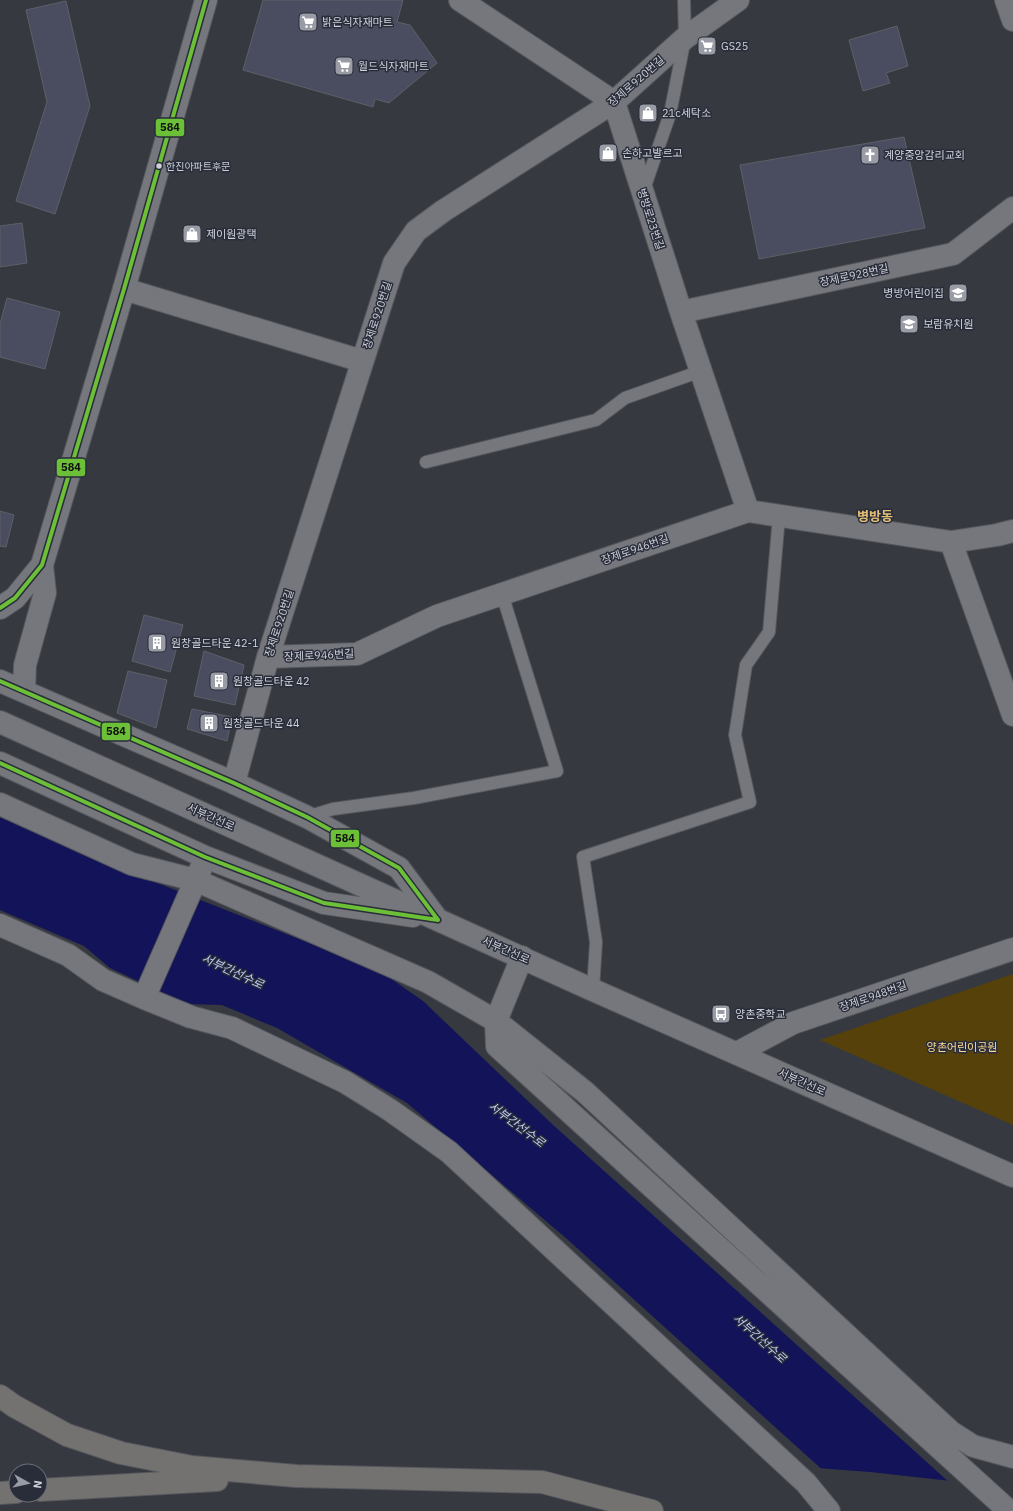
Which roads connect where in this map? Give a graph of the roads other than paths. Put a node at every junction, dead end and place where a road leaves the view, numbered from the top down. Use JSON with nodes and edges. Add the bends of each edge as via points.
{"nodes":[{"id":1,"x":206,"y":0,"type":"edge"},
{"id":2,"x":460,"y":0,"type":"edge"},
{"id":3,"x":684,"y":0,"type":"edge"},
{"id":4,"x":738,"y":0,"type":"edge"},
{"id":5,"x":1006,"y":0,"type":"edge"},
{"id":6,"x":1013,"y":20,"type":"edge"},
{"id":7,"x":685,"y":38,"type":"junction"},
{"id":8,"x":614,"y":102,"type":"junction"},
{"id":9,"x":643,"y":192,"type":"junction"},
{"id":10,"x":1013,"y":208,"type":"edge"},
{"id":11,"x":124,"y":289,"type":"junction"},
{"id":12,"x":681,"y":312,"type":"junction"},
{"id":13,"x":362,"y":361,"type":"junction"},
{"id":14,"x":701,"y":371,"type":"junction"},
{"id":15,"x":426,"y":462,"type":"dead end"},
{"id":16,"x":748,"y":511,"type":"junction"},
{"id":17,"x":779,"y":516,"type":"junction"},
{"id":18,"x":1013,"y":531,"type":"edge"},
{"id":19,"x":951,"y":542,"type":"junction"},
{"id":20,"x":42,"y":565,"type":"junction"},
{"id":21,"x":502,"y":594,"type":"junction"},
{"id":22,"x":0,"y":608,"type":"edge"},
{"id":23,"x":268,"y":657,"type":"junction"},
{"id":24,"x":0,"y":680,"type":"edge"},
{"id":25,"x":24,"y":691,"type":"junction"},
{"id":26,"x":1013,"y":714,"type":"edge"},
{"id":27,"x":0,"y":722,"type":"edge"},
{"id":28,"x":0,"y":763,"type":"edge"},
{"id":29,"x":234,"y":783,"type":"junction"},
{"id":30,"x":0,"y":804,"type":"edge"},
{"id":31,"x":307,"y":817,"type":"junction"},
{"id":32,"x":205,"y":857,"type":"junction"},
{"id":33,"x":193,"y":888,"type":"junction"},
{"id":34,"x":438,"y":920,"type":"junction"},
{"id":35,"x":0,"y":925,"type":"edge"},
{"id":36,"x":1013,"y":949,"type":"edge"},
{"id":37,"x":522,"y":957,"type":"junction"},
{"id":38,"x":593,"y":990,"type":"junction"},
{"id":39,"x":145,"y":995,"type":"junction"},
{"id":40,"x":496,"y":1021,"type":"junction"},
{"id":41,"x":736,"y":1053,"type":"junction"},
{"id":42,"x":1013,"y":1176,"type":"edge"},
{"id":43,"x":0,"y":1396,"type":"edge"},
{"id":44,"x":1013,"y":1457,"type":"edge"},
{"id":45,"x":296,"y":1476,"type":"junction"},
{"id":46,"x":48,"y":1490,"type":"edge"},
{"id":47,"x":652,"y":1511,"type":"edge"},
{"id":48,"x":829,"y":1511,"type":"edge"},
{"id":49,"x":1009,"y":1511,"type":"edge"}],
"edges":[{"from":1,"to":11,"type":"street"},
{"from":2,"to":8,"type":"street"},
{"from":3,"to":7,"type":"lane"},
{"from":4,"to":7,"type":"street","name":"장제로920번길"},
{"from":5,"to":6,"type":"street"},
{"from":7,"to":8,"type":"street","name":"장제로920번길"},
{"from":7,"to":9,"type":"lane","via":[[670,114]]},
{"from":8,"to":9,"type":"street","name":"병방로23번길"},
{"from":8,"to":13,"type":"street","name":"장제로920번길","via":[[443,211],[416,231],[394,263]]},
{"from":9,"to":12,"type":"street","name":"병방로23번길"},
{"from":10,"to":12,"type":"street","name":"장제로928번길","via":[[953,254]]},
{"from":11,"to":13,"type":"street"},
{"from":11,"to":20,"type":"street"},
{"from":12,"to":14,"type":"street","name":"병방로23번길"},
{"from":13,"to":23,"type":"street","name":"장제로920번길"},
{"from":14,"to":15,"type":"lane","via":[[625,398],[596,420]]},
{"from":14,"to":16,"type":"street","name":"병방로23번길"},
{"from":16,"to":17,"type":"street","name":"장제로946번길"},
{"from":16,"to":21,"type":"street","name":"장제로946번길"},
{"from":17,"to":19,"type":"street","name":"장제로946번길"},
{"from":17,"to":38,"type":"lane","via":[[769,632],[746,665],[735,735],[750,802],[583,857],[596,942]]},
{"from":18,"to":19,"type":"street","name":"장제로946번길"},
{"from":19,"to":26,"type":"street"},
{"from":20,"to":22,"type":"street","via":[[15,598]]},
{"from":20,"to":25,"type":"street","via":[[45,593],[25,665]]},
{"from":21,"to":23,"type":"street","name":"장제로946번길","via":[[437,616],[357,654]]},
{"from":21,"to":31,"type":"lane","via":[[556,772],[414,798],[333,809]]},
{"from":23,"to":29,"type":"street","name":"장제로920번길"},
{"from":24,"to":25,"type":"street"},
{"from":25,"to":29,"type":"street"},
{"from":27,"to":34,"type":"street","name":"서부간선로"},
{"from":28,"to":32,"type":"street"},
{"from":29,"to":31,"type":"street"},
{"from":30,"to":33,"type":"street","via":[[132,864]]},
{"from":31,"to":34,"type":"street","via":[[400,868]]},
{"from":32,"to":33,"type":"street"},
{"from":32,"to":34,"type":"street","via":[[324,903]]},
{"from":33,"to":39,"type":"street"},
{"from":33,"to":40,"type":"street","via":[[428,982]]},
{"from":34,"to":37,"type":"street","name":"서부간선로"},
{"from":35,"to":39,"type":"street","via":[[68,955],[103,980]]},
{"from":36,"to":41,"type":"street","name":"장제로948번길","via":[[793,1023]]},
{"from":37,"to":38,"type":"street","name":"서부간선로"},
{"from":37,"to":40,"type":"street"},
{"from":38,"to":41,"type":"street","name":"서부간선로"},
{"from":39,"to":48,"type":"street","via":[[191,1017],[232,1028],[346,1082],[449,1152],[800,1478]]},
{"from":40,"to":44,"type":"street","via":[[585,1092],[952,1432],[973,1446]]},
{"from":40,"to":49,"type":"street","via":[[496,1046]]},
{"from":41,"to":42,"type":"street","name":"서부간선로"},
{"from":43,"to":45,"type":"highway","via":[[67,1435],[121,1453],[192,1467]]},
{"from":45,"to":46,"type":"highway"},
{"from":45,"to":47,"type":"highway","via":[[542,1482]]}]}
